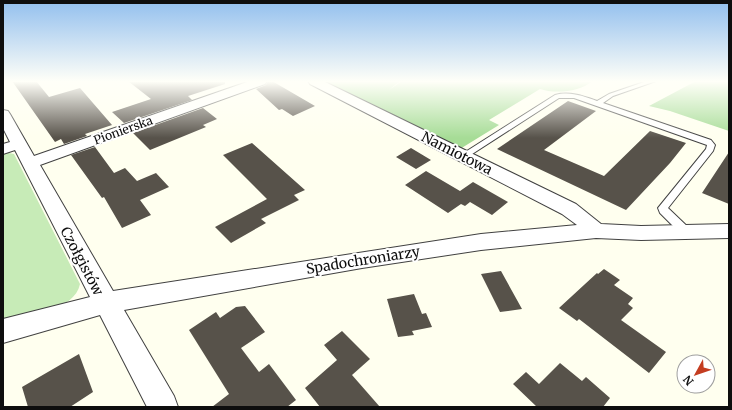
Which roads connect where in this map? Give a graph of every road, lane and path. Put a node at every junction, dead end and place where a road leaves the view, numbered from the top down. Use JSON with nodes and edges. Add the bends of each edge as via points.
{"nodes":[{"id":1,"x":198,"y":100,"type":"edge"},
{"id":2,"x":352,"y":100,"type":"edge"},
{"id":3,"x":551,"y":100,"type":"edge"},
{"id":4,"x":585,"y":100,"type":"edge"},
{"id":5,"x":604,"y":100,"type":"edge"},
{"id":6,"x":598,"y":104,"type":"junction"},
{"id":7,"x":3,"y":114,"type":"edge"},
{"id":8,"x":3,"y":149,"type":"edge"},
{"id":9,"x":24,"y":153,"type":"junction"},
{"id":10,"x":463,"y":156,"type":"junction"},
{"id":11,"x":596,"y":231,"type":"junction"},
{"id":12,"x":729,"y":231,"type":"edge"},
{"id":13,"x":686,"y":232,"type":"junction"},
{"id":14,"x":105,"y":303,"type":"junction"},
{"id":15,"x":3,"y":331,"type":"edge"},
{"id":16,"x":163,"y":407,"type":"edge"}],
"edges":[{"from":1,"to":9,"type":"street","name":"Pionierska"},
{"from":2,"to":10,"type":"street","name":"Namiotowa"},
{"from":3,"to":10,"type":"lane"},
{"from":4,"to":6,"type":"lane"},
{"from":5,"to":6,"type":"lane"},
{"from":6,"to":13,"type":"lane","via":[[711,145],[663,208]]},
{"from":7,"to":9,"type":"street","name":"Czołgistów"},
{"from":8,"to":9,"type":"street","name":"Pionierska"},
{"from":9,"to":14,"type":"street","name":"Czołgistów"},
{"from":10,"to":11,"type":"street","name":"Namiotowa","via":[[569,209]]},
{"from":11,"to":13,"type":"street","name":"Spadochroniarzy"},
{"from":11,"to":14,"type":"street","name":"Spadochroniarzy","via":[[481,242],[392,255]]},
{"from":12,"to":13,"type":"street","name":"Spadochroniarzy"},
{"from":14,"to":15,"type":"street","name":"Spadochroniarzy"},
{"from":14,"to":16,"type":"street","name":"Czołgistów"}]}
